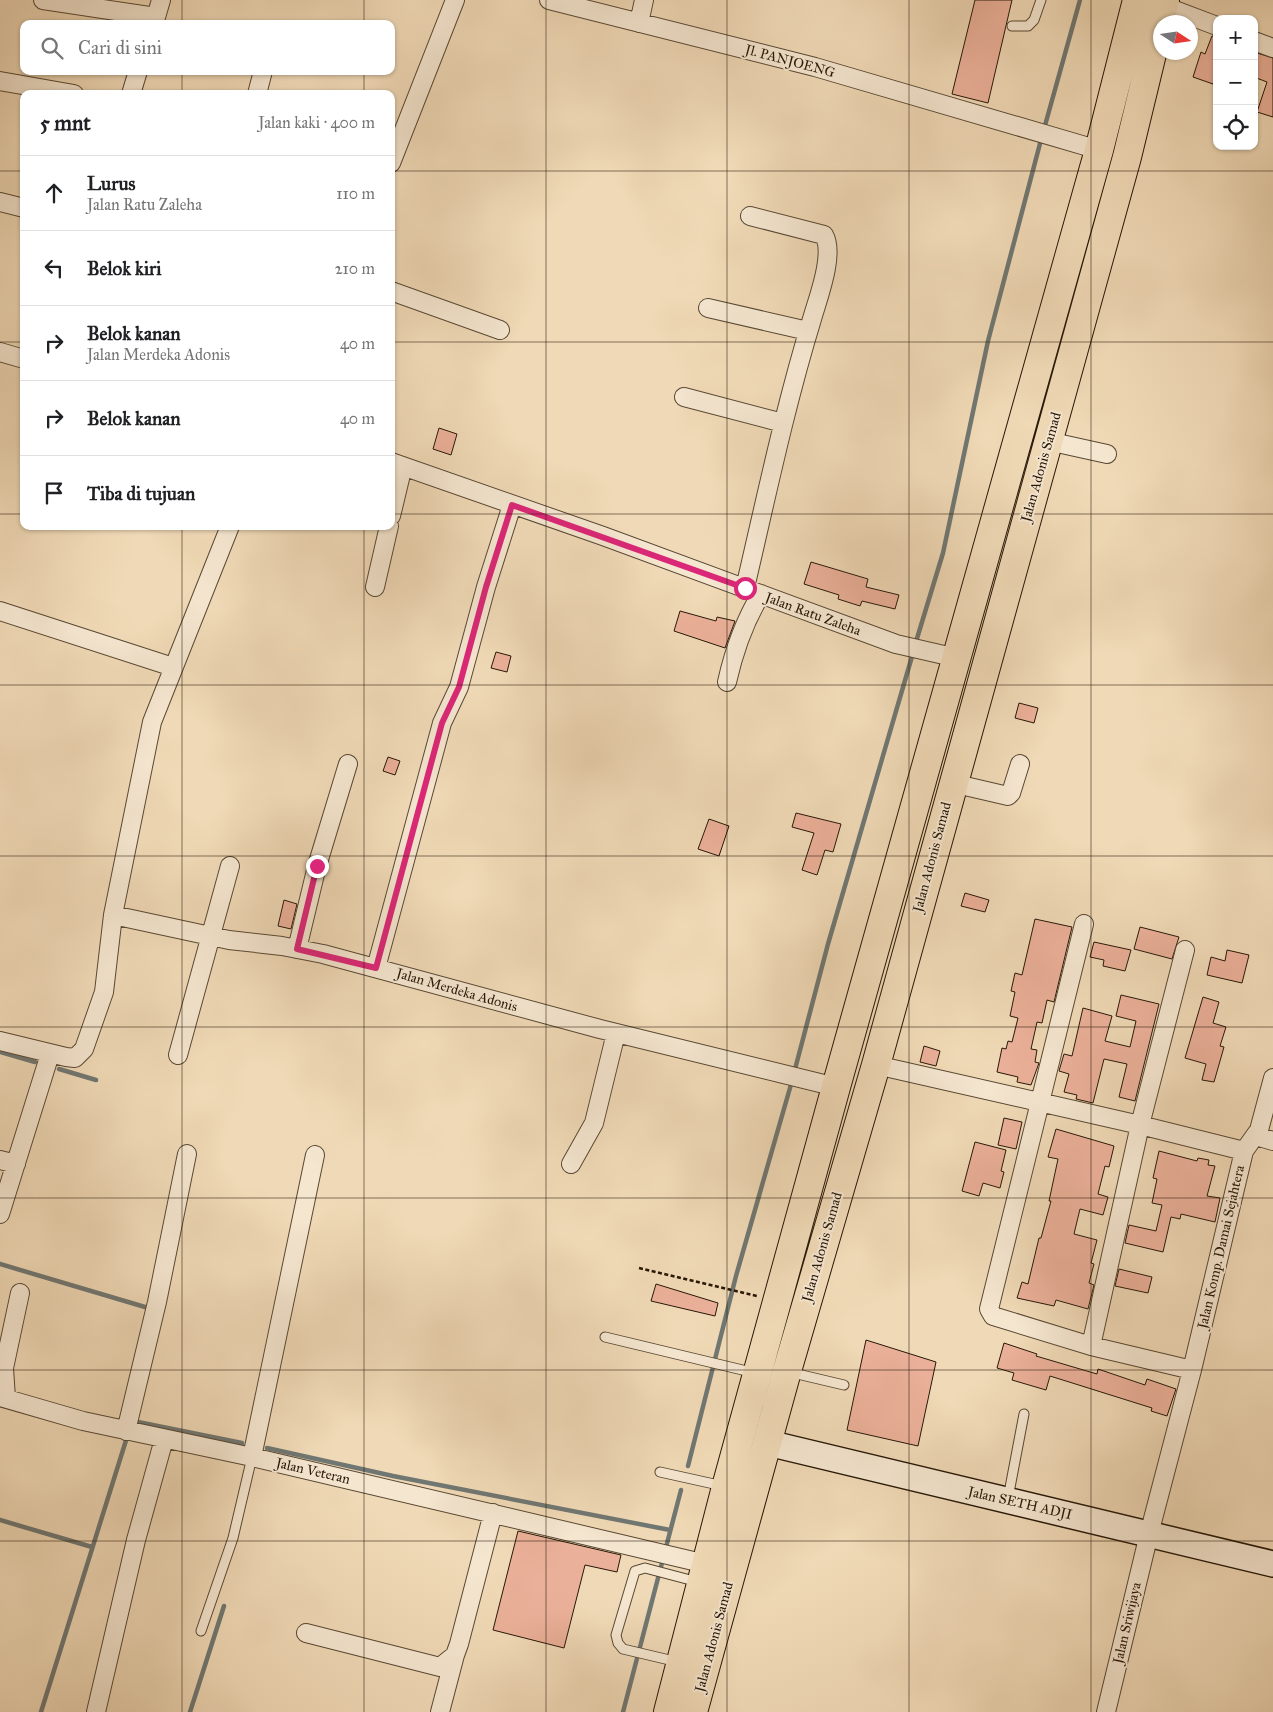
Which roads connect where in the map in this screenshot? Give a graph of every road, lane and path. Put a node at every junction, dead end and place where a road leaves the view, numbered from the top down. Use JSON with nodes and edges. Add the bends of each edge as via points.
{"nodes":[{"id":1,"x":43,"y":0,"type":"edge"},
{"id":2,"x":161,"y":0,"type":"edge"},
{"id":3,"x":455,"y":0,"type":"edge"},
{"id":4,"x":548,"y":0,"type":"edge"},
{"id":5,"x":644,"y":0,"type":"edge"},
{"id":6,"x":1041,"y":0,"type":"edge"},
{"id":7,"x":1137,"y":0,"type":"edge"},
{"id":8,"x":1164,"y":3,"type":"edge"},
{"id":9,"x":155,"y":20,"type":"edge"},
{"id":10,"x":639,"y":23,"type":"junction"},
{"id":11,"x":1213,"y":24,"type":"edge"},
{"id":12,"x":1012,"y":26,"type":"dead end"},
{"id":13,"x":1258,"y":42,"type":"edge"},
{"id":14,"x":1273,"y":48,"type":"edge"},
{"id":15,"x":137,"y":75,"type":"edge"},
{"id":16,"x":263,"y":75,"type":"edge"},
{"id":17,"x":0,"y":81,"type":"edge"},
{"id":18,"x":51,"y":90,"type":"edge"},
{"id":19,"x":132,"y":90,"type":"edge"},
{"id":20,"x":258,"y":90,"type":"edge"},
{"id":21,"x":1099,"y":150,"type":"junction"},
{"id":22,"x":395,"y":153,"type":"edge"},
{"id":23,"x":1127,"y":157,"type":"junction"},
{"id":24,"x":0,"y":202,"type":"edge"},
{"id":25,"x":20,"y":207,"type":"edge"},
{"id":26,"x":750,"y":216,"type":"dead end"},
{"id":27,"x":395,"y":292,"type":"edge"},
{"id":28,"x":708,"y":308,"type":"dead end"},
{"id":29,"x":500,"y":330,"type":"dead end"},
{"id":30,"x":808,"y":331,"type":"junction"},
{"id":31,"x":0,"y":352,"type":"edge"},
{"id":32,"x":20,"y":358,"type":"edge"},
{"id":33,"x":684,"y":397,"type":"dead end"},
{"id":34,"x":783,"y":423,"type":"junction"},
{"id":35,"x":1048,"y":441,"type":"junction"},
{"id":36,"x":1107,"y":454,"type":"dead end"},
{"id":37,"x":397,"y":464,"type":"edge"},
{"id":38,"x":395,"y":481,"type":"edge"},
{"id":39,"x":512,"y":505,"type":"junction"},
{"id":40,"x":228,"y":530,"type":"edge"},
{"id":41,"x":388,"y":530,"type":"edge"},
{"id":42,"x":375,"y":587,"type":"dead end"},
{"id":43,"x":753,"y":591,"type":"junction"},
{"id":44,"x":0,"y":611,"type":"edge"},
{"id":45,"x":945,"y":655,"type":"junction"},
{"id":46,"x":174,"y":667,"type":"junction"},
{"id":47,"x":727,"y":682,"type":"dead end"},
{"id":48,"x":348,"y":764,"type":"dead end"},
{"id":49,"x":1020,"y":764,"type":"dead end"},
{"id":50,"x":952,"y":783,"type":"junction"},
{"id":51,"x":230,"y":866,"type":"dead end"},
{"id":52,"x":113,"y":915,"type":"junction"},
{"id":53,"x":1084,"y":924,"type":"dead end"},
{"id":54,"x":212,"y":936,"type":"junction"},
{"id":55,"x":297,"y":949,"type":"junction"},
{"id":56,"x":1185,"y":950,"type":"dead end"},
{"id":57,"x":376,"y":968,"type":"junction"},
{"id":58,"x":616,"y":1033,"type":"junction"},
{"id":59,"x":0,"y":1041,"type":"edge"},
{"id":60,"x":50,"y":1054,"type":"junction"},
{"id":61,"x":178,"y":1055,"type":"dead end"},
{"id":62,"x":876,"y":1064,"type":"junction"},
{"id":63,"x":1273,"y":1078,"type":"edge"},
{"id":64,"x":824,"y":1084,"type":"junction"},
{"id":65,"x":1040,"y":1102,"type":"junction"},
{"id":66,"x":1140,"y":1125,"type":"junction"},
{"id":67,"x":1256,"y":1136,"type":"junction"},
{"id":68,"x":1273,"y":1141,"type":"edge"},
{"id":69,"x":1244,"y":1151,"type":"junction"},
{"id":70,"x":187,"y":1154,"type":"dead end"},
{"id":71,"x":315,"y":1155,"type":"dead end"},
{"id":72,"x":8,"y":1162,"type":"edge"},
{"id":73,"x":571,"y":1164,"type":"dead end"},
{"id":74,"x":803,"y":1209,"type":"junction"},
{"id":75,"x":0,"y":1214,"type":"edge"},
{"id":76,"x":831,"y":1216,"type":"junction"},
{"id":77,"x":639,"y":1268,"type":"dead end"},
{"id":78,"x":20,"y":1293,"type":"dead end"},
{"id":79,"x":756,"y":1296,"type":"dead end"},
{"id":80,"x":605,"y":1337,"type":"dead end"},
{"id":81,"x":1091,"y":1346,"type":"junction"},
{"id":82,"x":1192,"y":1370,"type":"junction"},
{"id":83,"x":787,"y":1371,"type":"junction"},
{"id":84,"x":758,"y":1373,"type":"junction"},
{"id":85,"x":844,"y":1385,"type":"dead end"},
{"id":86,"x":3,"y":1398,"type":"edge"},
{"id":87,"x":1024,"y":1414,"type":"dead end"},
{"id":88,"x":126,"y":1431,"type":"junction"},
{"id":89,"x":164,"y":1438,"type":"junction"},
{"id":90,"x":768,"y":1443,"type":"junction"},
{"id":91,"x":252,"y":1457,"type":"junction"},
{"id":92,"x":660,"y":1472,"type":"dead end"},
{"id":93,"x":726,"y":1487,"type":"junction"},
{"id":94,"x":1008,"y":1500,"type":"junction"},
{"id":95,"x":493,"y":1513,"type":"junction"},
{"id":96,"x":1149,"y":1534,"type":"junction"},
{"id":97,"x":1273,"y":1564,"type":"edge"},
{"id":98,"x":703,"y":1574,"type":"junction"},
{"id":99,"x":201,"y":1631,"type":"dead end"},
{"id":100,"x":306,"y":1633,"type":"dead end"},
{"id":101,"x":455,"y":1655,"type":"junction"},
{"id":102,"x":694,"y":1664,"type":"junction"},
{"id":103,"x":96,"y":1712,"type":"edge"},
{"id":104,"x":440,"y":1712,"type":"edge"},
{"id":105,"x":668,"y":1712,"type":"edge"},
{"id":106,"x":693,"y":1712,"type":"edge"},
{"id":107,"x":1106,"y":1712,"type":"edge"}],
"edges":[{"from":1,"to":9,"type":"street"},
{"from":2,"to":9,"type":"street"},
{"from":3,"to":22,"type":"street"},
{"from":4,"to":10,"type":"street","name":"Jl. PANJOENG"},
{"from":5,"to":10,"type":"street"},
{"from":6,"to":12,"type":"lane","via":[[1034,20],[1028,26]]},
{"from":7,"to":21,"type":"highway"},
{"from":8,"to":11,"type":"street"},
{"from":8,"to":23,"type":"highway","name":"Jalan Adonis Samad"},
{"from":10,"to":21,"type":"street","name":"Jl. PANJOENG","via":[[816,67]]},
{"from":13,"to":14,"type":"street"},
{"from":15,"to":19,"type":"street"},
{"from":16,"to":20,"type":"street"},
{"from":17,"to":18,"type":"street"},
{"from":21,"to":23,"type":"highway"},
{"from":21,"to":45,"type":"highway"},
{"from":23,"to":35,"type":"highway","name":"Jalan Adonis Samad"},
{"from":24,"to":25,"type":"street"},
{"from":26,"to":30,"type":"street","via":[[813,231],[824,235],[828,242],[828,256]]},
{"from":27,"to":29,"type":"street"},
{"from":28,"to":30,"type":"street"},
{"from":30,"to":34,"type":"street"},
{"from":31,"to":32,"type":"street"},
{"from":33,"to":34,"type":"street"},
{"from":34,"to":43,"type":"street"},
{"from":35,"to":36,"type":"street"},
{"from":35,"to":50,"type":"highway","name":"Jalan Adonis Samad"},
{"from":37,"to":38,"type":"street"},
{"from":37,"to":39,"type":"street","name":"Jalan Ratu Zaleha"},
{"from":39,"to":43,"type":"street","name":"Jalan Ratu Zaleha"},
{"from":39,"to":57,"type":"street","via":[[459,687],[442,723]]},
{"from":40,"to":46,"type":"street"},
{"from":41,"to":42,"type":"street"},
{"from":43,"to":45,"type":"street","name":"Jalan Ratu Zaleha","via":[[896,644]]},
{"from":43,"to":47,"type":"street","via":[[750,612]]},
{"from":44,"to":46,"type":"street"},
{"from":45,"to":64,"type":"highway"},
{"from":46,"to":52,"type":"street","via":[[150,732]]},
{"from":48,"to":55,"type":"street","via":[[317,866]]},
{"from":49,"to":50,"type":"street","via":[[1008,796]]},
{"from":50,"to":62,"type":"highway","name":"Jalan Adonis Samad"},
{"from":51,"to":54,"type":"street"},
{"from":52,"to":54,"type":"street","name":"Jalan Merdeka Adonis"},
{"from":52,"to":60,"type":"street","via":[[104,992],[84,1050],[76,1058]]},
{"from":53,"to":65,"type":"street"},
{"from":54,"to":55,"type":"street","name":"Jalan Merdeka Adonis"},
{"from":54,"to":61,"type":"street"},
{"from":55,"to":57,"type":"street","name":"Jalan Merdeka Adonis"},
{"from":56,"to":66,"type":"street"},
{"from":57,"to":58,"type":"street","name":"Jalan Merdeka Adonis"},
{"from":58,"to":64,"type":"street","name":"Jalan Merdeka Adonis"},
{"from":58,"to":73,"type":"street","via":[[594,1123]]},
{"from":59,"to":60,"type":"street"},
{"from":60,"to":72,"type":"street"},
{"from":62,"to":65,"type":"street","name":"Jalan Komp. Damai Sejahtera"},
{"from":62,"to":76,"type":"highway","name":"Jalan Adonis Samad"},
{"from":63,"to":67,"type":"street"},
{"from":64,"to":74,"type":"highway"},
{"from":65,"to":66,"type":"street","name":"Jalan Komp. Damai Sejahtera"},
{"from":65,"to":81,"type":"street","via":[[989,1310],[994,1316]]},
{"from":66,"to":69,"type":"street","name":"Jalan Komp. Damai Sejahtera"},
{"from":66,"to":81,"type":"street"},
{"from":67,"to":68,"type":"street"},
{"from":67,"to":69,"type":"street"},
{"from":69,"to":82,"type":"street","name":"Jalan Komp. Damai Sejahtera"},
{"from":70,"to":88,"type":"street","via":[[157,1302]]},
{"from":71,"to":91,"type":"street"},
{"from":72,"to":75,"type":"street"},
{"from":74,"to":76,"type":"highway"},
{"from":74,"to":84,"type":"highway"},
{"from":76,"to":83,"type":"highway","name":"Jalan Adonis Samad"},
{"from":77,"to":79,"type":"path"},
{"from":78,"to":86,"type":"street","via":[[4,1368]]},
{"from":80,"to":84,"type":"lane"},
{"from":81,"to":82,"type":"street"},
{"from":82,"to":96,"type":"street","name":"Jalan Komp. Damai Sejahtera"},
{"from":83,"to":85,"type":"lane"},
{"from":83,"to":90,"type":"highway","name":"Jalan Adonis Samad"},
{"from":84,"to":93,"type":"highway"},
{"from":86,"to":88,"type":"street","name":"Jalan Veteran"},
{"from":87,"to":94,"type":"lane"},
{"from":88,"to":89,"type":"street","name":"Jalan Veteran"},
{"from":89,"to":91,"type":"street","name":"Jalan Veteran"},
{"from":89,"to":103,"type":"street","via":[[134,1548]]},
{"from":90,"to":94,"type":"street","name":"Jalan SETH ADJI"},
{"from":90,"to":102,"type":"highway","name":"Jalan Adonis Samad"},
{"from":91,"to":95,"type":"street","name":"Jalan Veteran"},
{"from":91,"to":99,"type":"lane","via":[[233,1538]]},
{"from":92,"to":93,"type":"lane"},
{"from":93,"to":98,"type":"highway"},
{"from":94,"to":96,"type":"street","name":"Jalan SETH ADJI"},
{"from":95,"to":98,"type":"street","name":"Jalan Veteran","via":[[672,1555]]},
{"from":95,"to":101,"type":"street"},
{"from":96,"to":97,"type":"street","name":"Jalan SETH ADJI"},
{"from":96,"to":107,"type":"street","name":"Jalan Sriwijaya"},
{"from":98,"to":102,"type":"highway"},
{"from":98,"to":102,"type":"lane","via":[[672,1574],[645,1568],[635,1571],[616,1634],[623,1649]]},
{"from":100,"to":101,"type":"street","via":[[440,1668]]},
{"from":101,"to":104,"type":"street"},
{"from":102,"to":105,"type":"highway"},
{"from":102,"to":106,"type":"highway","name":"Jalan Adonis Samad"}]}
